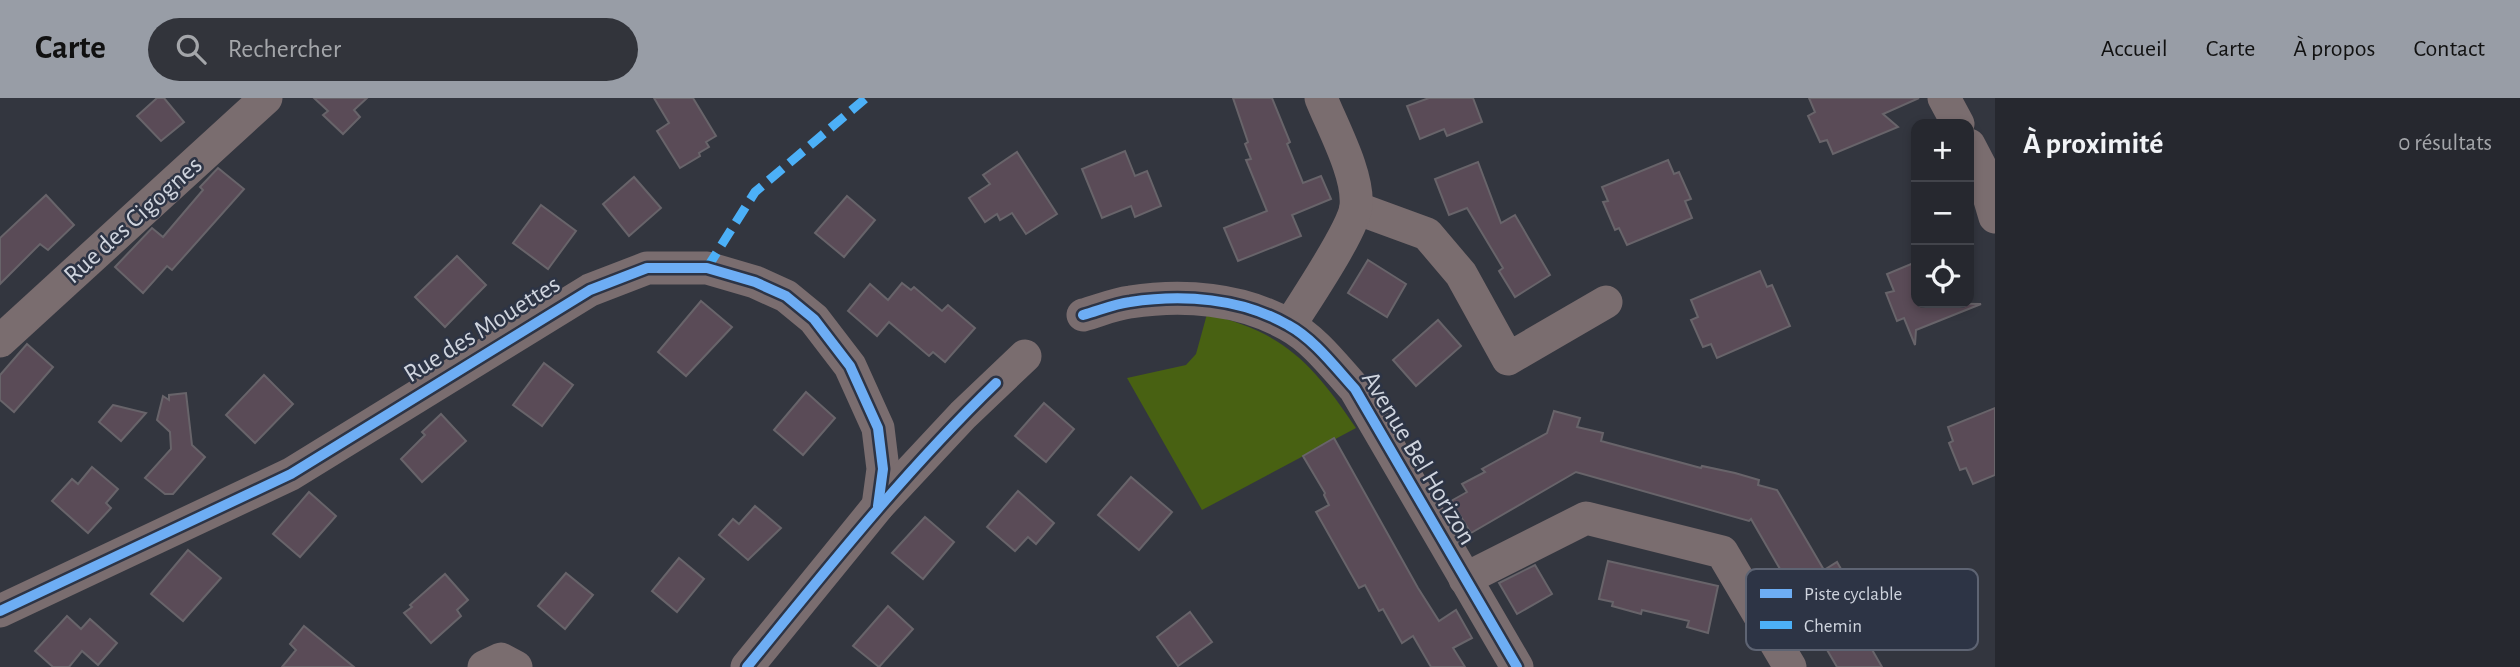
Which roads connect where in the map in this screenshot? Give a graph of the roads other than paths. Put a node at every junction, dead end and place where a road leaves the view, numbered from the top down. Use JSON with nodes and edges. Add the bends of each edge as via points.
{"nodes":[{"id":1,"x":266,"y":98,"type":"edge"},
{"id":2,"x":1321,"y":98,"type":"edge"},
{"id":3,"x":1944,"y":98,"type":"edge"},
{"id":4,"x":1955,"y":119,"type":"edge"},
{"id":5,"x":1974,"y":155,"type":"edge"},
{"id":6,"x":1356,"y":208,"type":"junction"},
{"id":7,"x":1995,"y":217,"type":"edge"},
{"id":8,"x":1605,"y":302,"type":"dead end"},
{"id":9,"x":1083,"y":315,"type":"dead end"},
{"id":10,"x":1290,"y":326,"type":"junction"},
{"id":11,"x":0,"y":341,"type":"edge"},
{"id":12,"x":1025,"y":356,"type":"dead end"},
{"id":13,"x":878,"y":506,"type":"junction"},
{"id":14,"x":1465,"y":579,"type":"junction"},
{"id":15,"x":1746,"y":593,"type":"edge"},
{"id":16,"x":0,"y":611,"type":"edge"},
{"id":17,"x":1780,"y":650,"type":"edge"},
{"id":18,"x":484,"y":667,"type":"edge"},
{"id":19,"x":516,"y":667,"type":"edge"},
{"id":20,"x":747,"y":667,"type":"edge"},
{"id":21,"x":1517,"y":667,"type":"edge"},
{"id":22,"x":1790,"y":667,"type":"edge"}],
"edges":[{"from":1,"to":11,"type":"street","name":"Rue des Cigognes"},
{"from":2,"to":6,"type":"street","via":[[1355,186]]},
{"from":3,"to":4,"type":"street"},
{"from":5,"to":7,"type":"street"},
{"from":6,"to":8,"type":"street","via":[[1427,234],[1461,274],[1508,359]]},
{"from":6,"to":10,"type":"street"},
{"from":9,"to":10,"type":"street","name":"Avenue Bel Horizon","via":[[1128,302],[1189,297],[1250,309]]},
{"from":10,"to":14,"type":"street","name":"Avenue Bel Horizon","via":[[1354,389]]},
{"from":12,"to":13,"type":"street"},
{"from":13,"to":16,"type":"street","name":"Rue des Mouettes","via":[[883,469],[878,428],[850,366],[814,319],[786,296],[755,282],[707,268],[647,268],[590,290],[291,474]]},
{"from":13,"to":20,"type":"street"},
{"from":14,"to":15,"type":"street","via":[[1586,518],[1722,552]]},
{"from":14,"to":21,"type":"street","name":"Avenue Bel Horizon"},
{"from":17,"to":22,"type":"street"},
{"from":18,"to":19,"type":"street","via":[[501,659]]}]}
